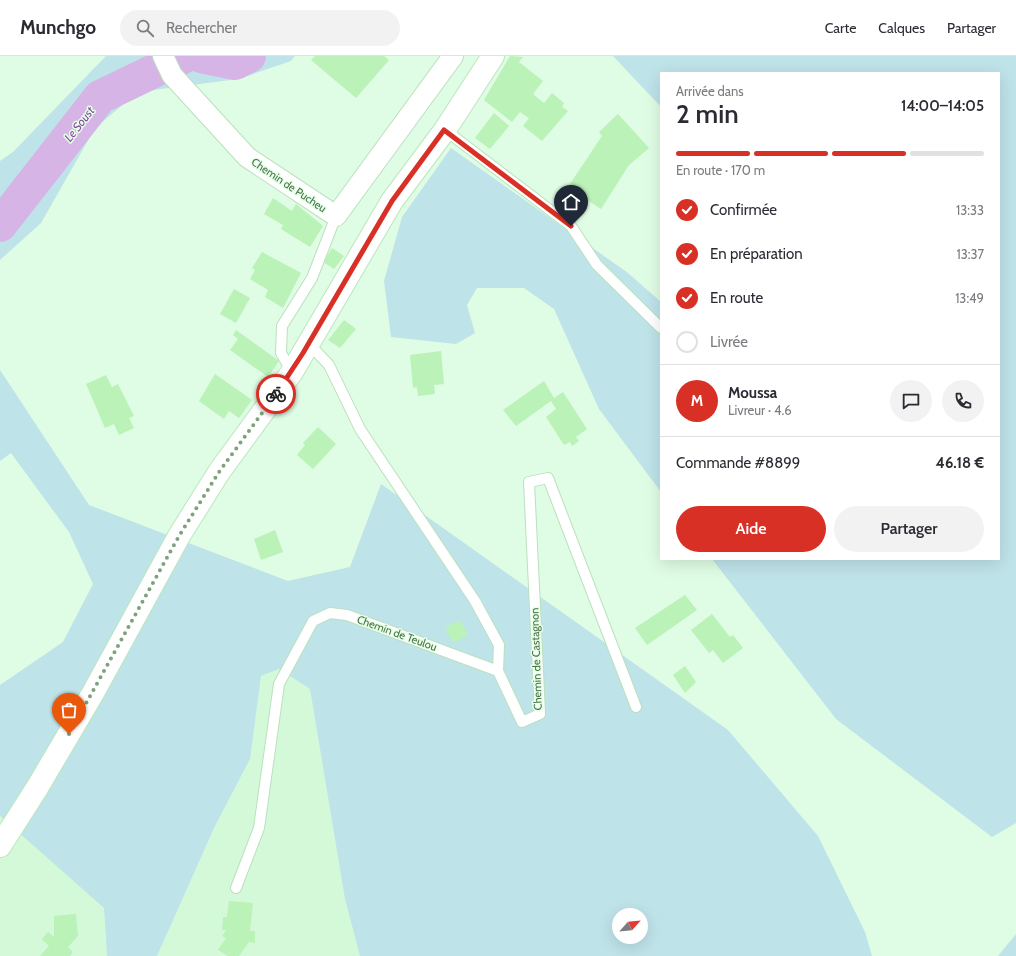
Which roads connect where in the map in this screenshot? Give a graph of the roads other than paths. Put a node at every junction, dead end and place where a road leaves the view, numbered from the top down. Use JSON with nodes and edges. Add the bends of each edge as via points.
{"nodes":[{"id":1,"x":163,"y":56,"type":"edge"},
{"id":2,"x":453,"y":56,"type":"edge"},
{"id":3,"x":493,"y":56,"type":"edge"},
{"id":4,"x":444,"y":130,"type":"junction"},
{"id":5,"x":336,"y":216,"type":"junction"},
{"id":6,"x":660,"y":327,"type":"edge"},
{"id":7,"x":309,"y":344,"type":"junction"},
{"id":8,"x":292,"y":372,"type":"junction"},
{"id":9,"x":498,"y":671,"type":"junction"},
{"id":10,"x":636,"y":707,"type":"dead end"},
{"id":11,"x":0,"y":846,"type":"edge"},
{"id":12,"x":236,"y":888,"type":"dead end"}],
"edges":[{"from":1,"to":5,"type":"street","name":"Chemin de Pucheu","via":[[172,75],[247,157]]},
{"from":2,"to":5,"type":"street","name":"Chemin de Pucheu"},
{"from":3,"to":4,"type":"street"},
{"from":4,"to":6,"type":"lane","via":[[571,226],[597,265]]},
{"from":4,"to":7,"type":"street","via":[[392,201]]},
{"from":5,"to":8,"type":"lane","via":[[312,278],[282,326],[281,353]]},
{"from":7,"to":8,"type":"street"},
{"from":7,"to":9,"type":"lane","name":"Chemin de Castagnon","via":[[329,365],[360,429],[475,601],[499,645]]},
{"from":8,"to":11,"type":"street","via":[[219,472],[179,536],[89,700]]},
{"from":9,"to":10,"type":"lane","name":"Chemin de Castagnon","via":[[522,722],[540,714],[529,482],[548,478]]},
{"from":9,"to":12,"type":"lane","name":"Chemin de Teulou","via":[[347,615],[330,613],[313,621],[279,684],[259,828]]}]}
